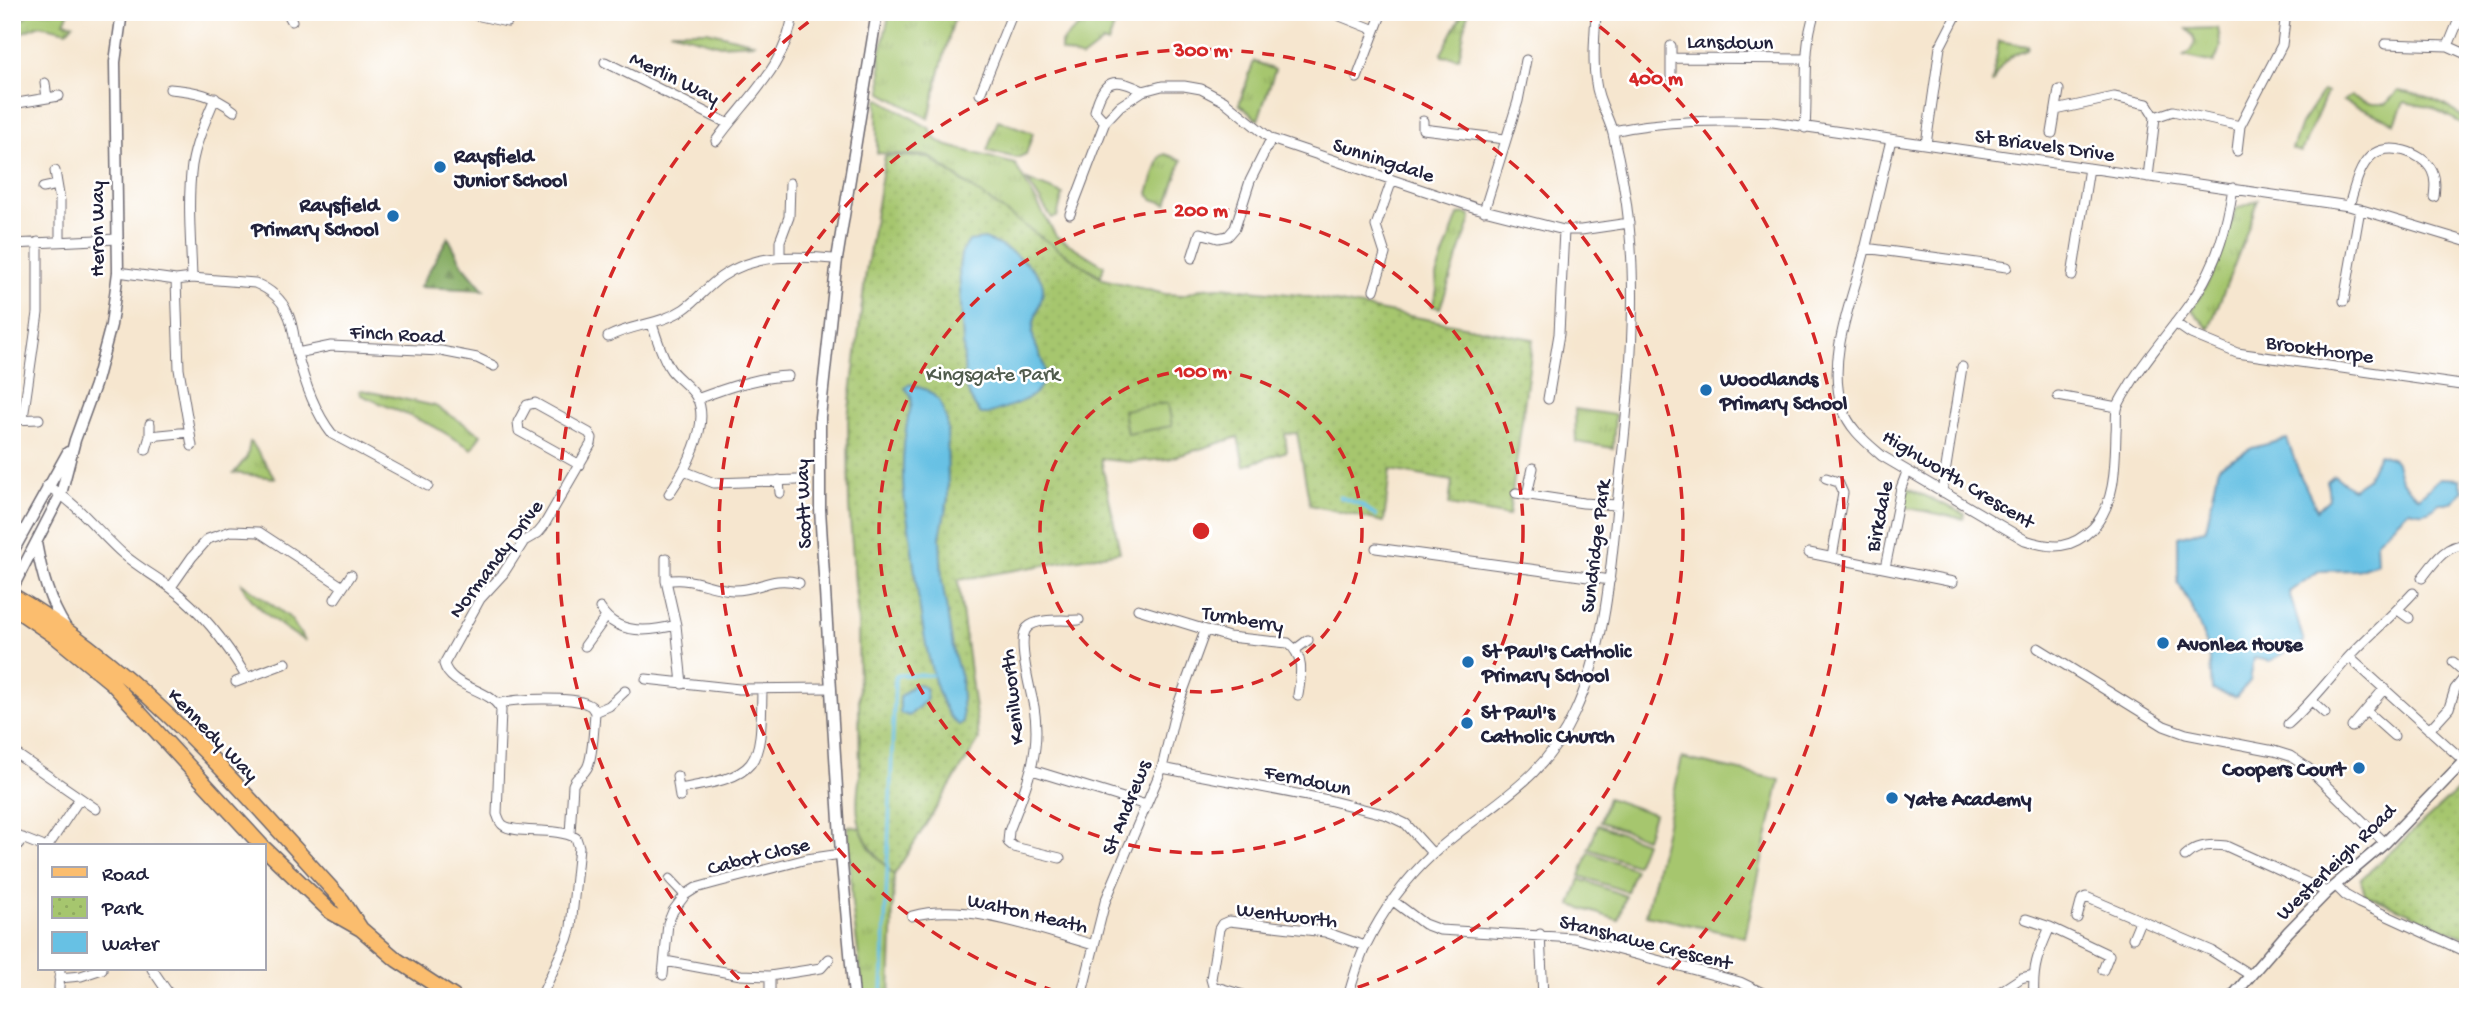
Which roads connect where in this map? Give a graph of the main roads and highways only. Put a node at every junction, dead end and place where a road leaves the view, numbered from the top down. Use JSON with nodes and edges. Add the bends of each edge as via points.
{"nodes":[{"id":1,"x":12,"y":595,"type":"edge"},
{"id":2,"x":12,"y":607,"type":"edge"},
{"id":3,"x":260,"y":844,"type":"edge"},
{"id":4,"x":266,"y":850,"type":"edge"},
{"id":5,"x":361,"y":929,"type":"junction"},
{"id":6,"x":454,"y":997,"type":"edge"}],
"edges":[{"from":1,"to":5,"type":"main road","name":"Kennedy Way","via":[[121,670],[163,710],[342,900]]},
{"from":2,"to":3,"type":"main road","name":"Kennedy Way","via":[[56,637],[118,690]]},
{"from":4,"to":5,"type":"main road","name":"Kennedy Way","via":[[331,912]]},
{"from":5,"to":6,"type":"main road","name":"Kennedy Way","via":[[397,960]]}]}
